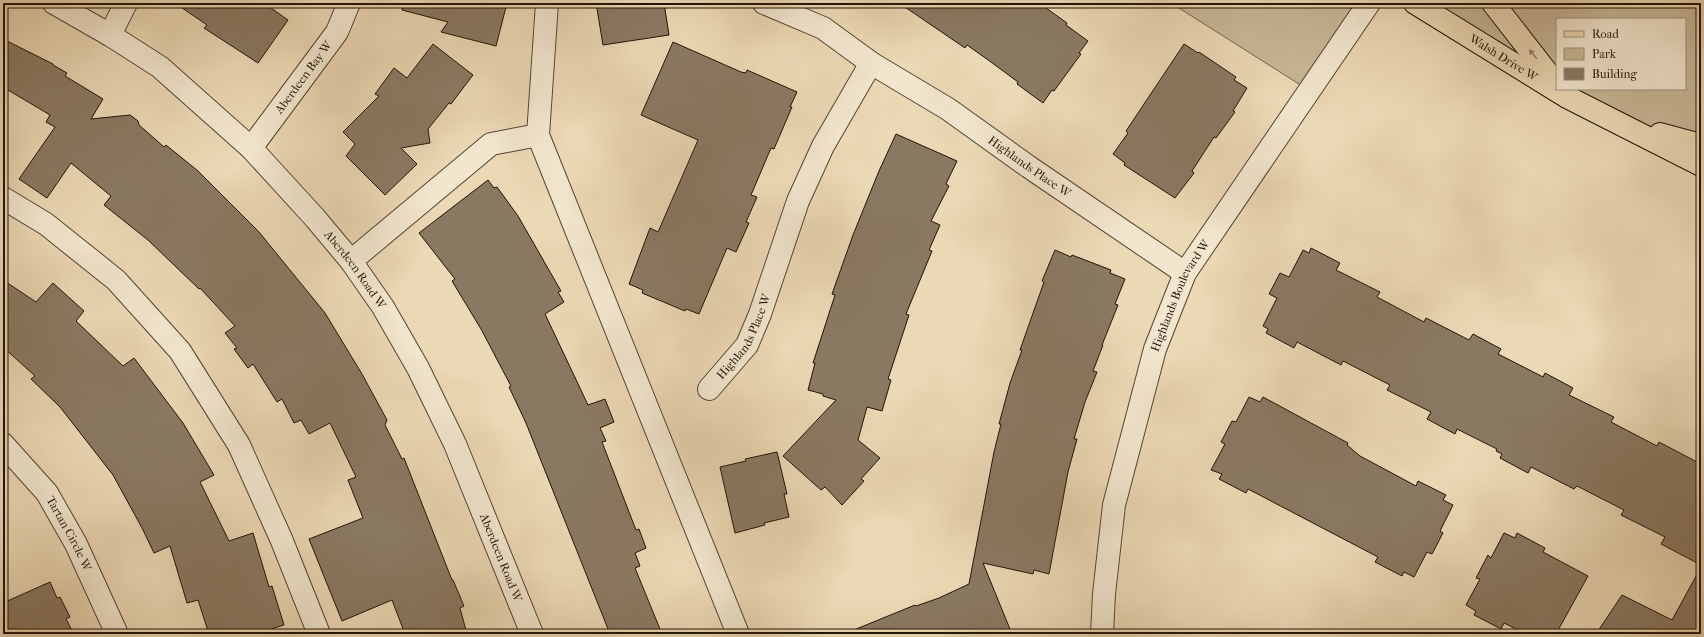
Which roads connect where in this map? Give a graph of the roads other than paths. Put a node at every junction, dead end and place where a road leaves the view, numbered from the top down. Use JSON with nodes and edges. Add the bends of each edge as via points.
{"nodes":[{"id":1,"x":54,"y":3,"type":"edge"},
{"id":2,"x":126,"y":3,"type":"edge"},
{"id":3,"x":349,"y":3,"type":"edge"},
{"id":4,"x":547,"y":3,"type":"edge"},
{"id":5,"x":764,"y":3,"type":"edge"},
{"id":6,"x":1369,"y":3,"type":"edge"},
{"id":7,"x":1415,"y":3,"type":"edge"},
{"id":8,"x":1492,"y":3,"type":"edge"},
{"id":9,"x":110,"y":35,"type":"junction"},
{"id":10,"x":871,"y":63,"type":"junction"},
{"id":11,"x":1556,"y":83,"type":"edge"},
{"id":12,"x":1556,"y":86,"type":"edge"},
{"id":13,"x":1562,"y":90,"type":"edge"},
{"id":14,"x":1615,"y":122,"type":"junction"},
{"id":15,"x":538,"y":135,"type":"junction"},
{"id":16,"x":1701,"y":145,"type":"edge"},
{"id":17,"x":252,"y":148,"type":"junction"},
{"id":18,"x":1701,"y":165,"type":"edge"},
{"id":19,"x":3,"y":198,"type":"edge"},
{"id":20,"x":351,"y":261,"type":"junction"},
{"id":21,"x":1185,"y":273,"type":"junction"},
{"id":22,"x":709,"y":389,"type":"dead end"},
{"id":23,"x":3,"y":444,"type":"edge"},
{"id":24,"x":117,"y":634,"type":"edge"},
{"id":25,"x":319,"y":634,"type":"edge"},
{"id":26,"x":532,"y":634,"type":"edge"},
{"id":27,"x":738,"y":634,"type":"edge"},
{"id":28,"x":1102,"y":634,"type":"edge"}],
"edges":[{"from":1,"to":9,"type":"street","name":"Aberdeen Road W"},
{"from":2,"to":9,"type":"street"},
{"from":3,"to":17,"type":"street","name":"Aberdeen Bay W","via":[[337,32]]},
{"from":4,"to":15,"type":"street"},
{"from":5,"to":10,"type":"street","name":"Highlands Place W","via":[[822,28]]},
{"from":6,"to":21,"type":"street","name":"Highlands Boulevard W"},
{"from":7,"to":12,"type":"main road","name":"Walsh Drive W"},
{"from":11,"to":8,"type":"main road","one_way":true},
{"from":9,"to":17,"type":"street","name":"Aberdeen Road W","via":[[160,67]]},
{"from":10,"to":21,"type":"street","name":"Highlands Place W","via":[[948,109],[1028,167]]},
{"from":10,"to":22,"type":"street","name":"Highlands Place W","via":[[823,146],[798,202],[747,345]]},
{"from":13,"to":14,"type":"main road","name":"Walsh Drive W"},
{"from":14,"to":16,"type":"main road","name":"Walsh Drive W"},
{"from":14,"to":18,"type":"main road","name":"Walsh Drive W"},
{"from":15,"to":20,"type":"street","via":[[491,144]]},
{"from":15,"to":27,"type":"street"},
{"from":17,"to":20,"type":"street","name":"Aberdeen Road W"},
{"from":19,"to":25,"type":"street","via":[[46,224],[116,280],[180,351],[239,445],[282,541]]},
{"from":20,"to":26,"type":"street","name":"Aberdeen Road W","via":[[383,307],[422,375],[455,444]]},
{"from":21,"to":28,"type":"street","name":"Highlands Boulevard W","via":[[1155,349],[1114,505]]},
{"from":23,"to":24,"type":"street","name":"Tartan Circle W","via":[[47,493],[76,544]]}]}
